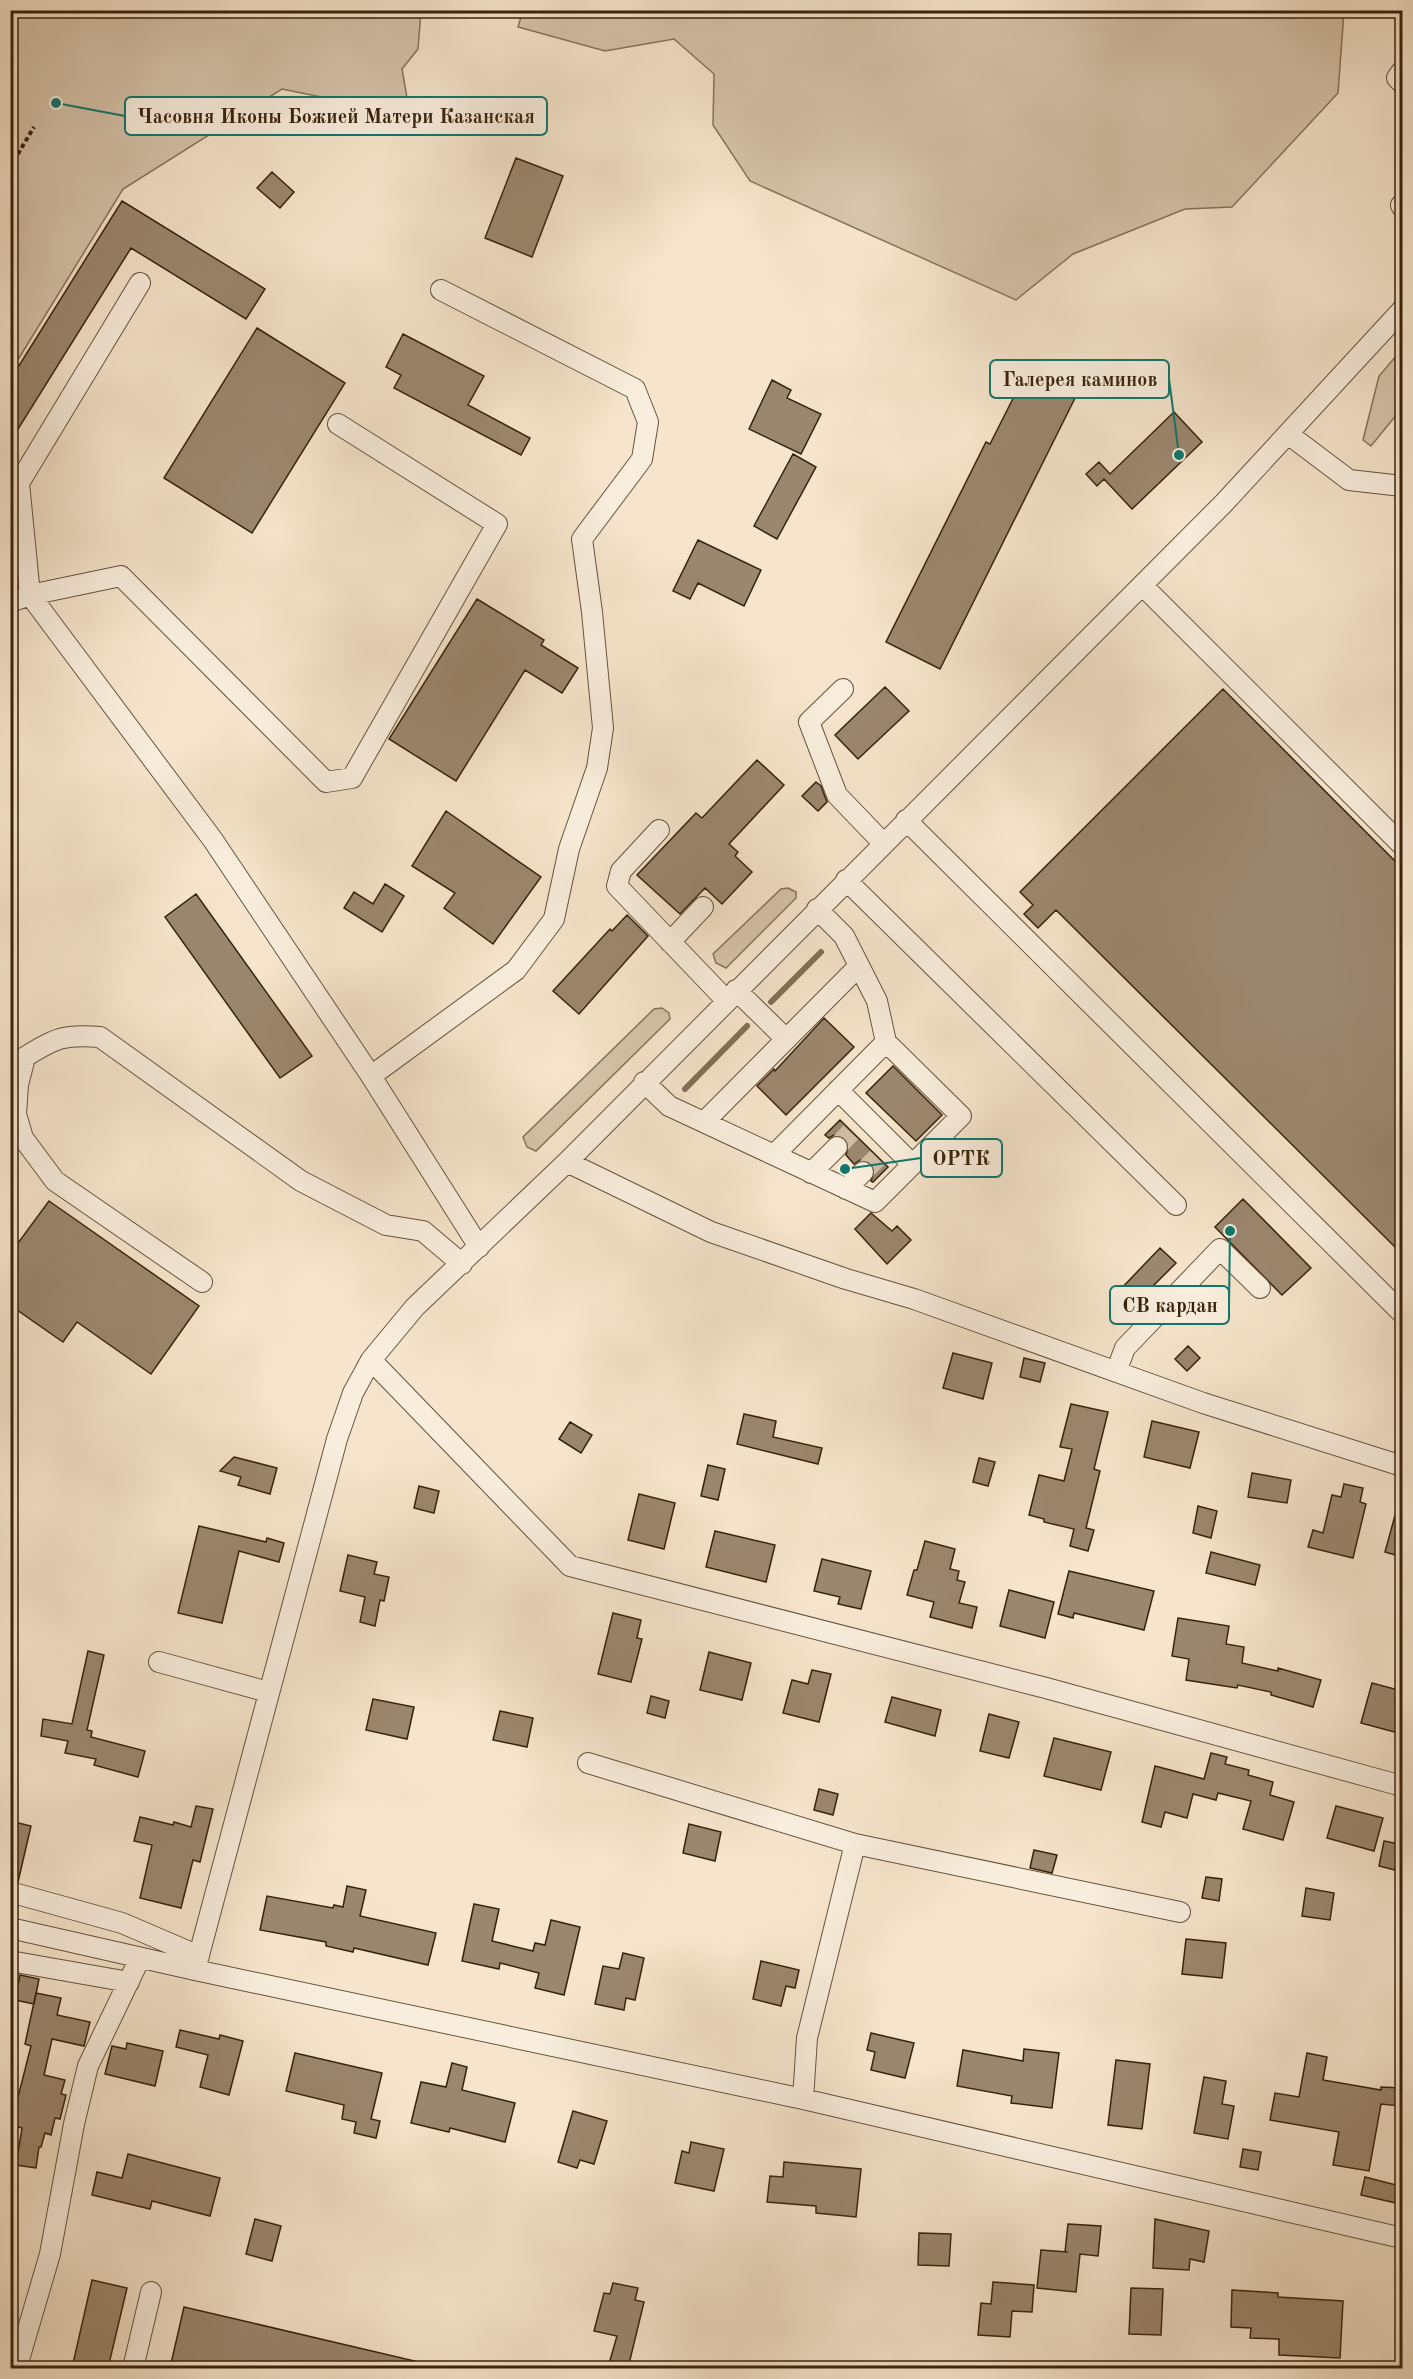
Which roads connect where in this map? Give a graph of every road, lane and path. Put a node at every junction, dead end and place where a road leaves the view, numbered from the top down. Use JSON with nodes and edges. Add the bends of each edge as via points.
{"nodes":[{"id":1,"x":1402,"y":71,"type":"edge"},
{"id":2,"x":1402,"y":83,"type":"edge"},
{"id":3,"x":34,"y":127,"type":"dead end"},
{"id":4,"x":10,"y":167,"type":"edge"},
{"id":5,"x":140,"y":283,"type":"dead end"},
{"id":6,"x":441,"y":290,"type":"dead end"},
{"id":7,"x":1402,"y":310,"type":"edge"},
{"id":8,"x":338,"y":424,"type":"dead end"},
{"id":9,"x":1288,"y":434,"type":"junction"},
{"id":10,"x":1402,"y":486,"type":"edge"},
{"id":11,"x":1142,"y":585,"type":"junction"},
{"id":12,"x":30,"y":595,"type":"junction"},
{"id":13,"x":10,"y":602,"type":"edge"},
{"id":14,"x":843,"y":689,"type":"dead end"},
{"id":15,"x":906,"y":820,"type":"junction"},
{"id":16,"x":659,"y":831,"type":"dead end"},
{"id":17,"x":883,"y":843,"type":"junction"},
{"id":18,"x":1402,"y":845,"type":"edge"},
{"id":19,"x":846,"y":880,"type":"junction"},
{"id":20,"x":703,"y":907,"type":"dead end"},
{"id":21,"x":817,"y":909,"type":"junction"},
{"id":22,"x":670,"y":942,"type":"junction"},
{"id":23,"x":859,"y":966,"type":"junction"},
{"id":24,"x":731,"y":995,"type":"junction"},
{"id":25,"x":786,"y":1039,"type":"junction"},
{"id":26,"x":886,"y":1042,"type":"junction"},
{"id":27,"x":371,"y":1076,"type":"junction"},
{"id":28,"x":644,"y":1082,"type":"junction"},
{"id":29,"x":838,"y":1090,"type":"junction"},
{"id":30,"x":704,"y":1122,"type":"junction"},
{"id":31,"x":837,"y":1147,"type":"tunnel mouth"},
{"id":32,"x":774,"y":1155,"type":"junction"},
{"id":33,"x":567,"y":1162,"type":"junction"},
{"id":34,"x":912,"y":1164,"type":"junction"},
{"id":35,"x":863,"y":1172,"type":"tunnel mouth"},
{"id":36,"x":811,"y":1173,"type":"junction"},
{"id":37,"x":846,"y":1189,"type":"junction"},
{"id":38,"x":1176,"y":1205,"type":"dead end"},
{"id":39,"x":479,"y":1247,"type":"junction"},
{"id":40,"x":462,"y":1264,"type":"junction"},
{"id":41,"x":202,"y":1282,"type":"dead end"},
{"id":42,"x":1260,"y":1288,"type":"dead end"},
{"id":43,"x":1402,"y":1313,"type":"edge"},
{"id":44,"x":371,"y":1360,"type":"junction"},
{"id":45,"x":1116,"y":1372,"type":"junction"},
{"id":46,"x":1402,"y":1466,"type":"edge"},
{"id":47,"x":159,"y":1662,"type":"dead end"},
{"id":48,"x":268,"y":1692,"type":"junction"},
{"id":49,"x":588,"y":1763,"type":"dead end"},
{"id":50,"x":1402,"y":1786,"type":"edge"},
{"id":51,"x":855,"y":1844,"type":"junction"},
{"id":52,"x":10,"y":1892,"type":"edge"},
{"id":53,"x":1180,"y":1912,"type":"dead end"},
{"id":54,"x":10,"y":1928,"type":"edge"},
{"id":55,"x":140,"y":1958,"type":"junction"},
{"id":56,"x":10,"y":1961,"type":"edge"},
{"id":57,"x":197,"y":1963,"type":"junction"},
{"id":58,"x":129,"y":1982,"type":"junction"},
{"id":59,"x":803,"y":2099,"type":"junction"},
{"id":60,"x":1402,"y":2238,"type":"edge"},
{"id":61,"x":151,"y":2292,"type":"dead end"},
{"id":62,"x":10,"y":2363,"type":"edge"},
{"id":63,"x":133,"y":2368,"type":"edge"}],
"edges":[{"from":1,"to":2,"type":"street","via":[[1397,78]]},
{"from":3,"to":4,"type":"path"},
{"from":5,"to":12,"type":"street","via":[[19,483]]},
{"from":6,"to":27,"type":"street","via":[[635,389],[648,422],[642,459],[582,539],[603,728],[597,768],[569,849],[554,920],[516,970]]},
{"from":7,"to":9,"type":"street"},
{"from":8,"to":12,"type":"street","via":[[496,524],[352,778],[326,782],[121,576]]},
{"from":9,"to":10,"type":"street","via":[[1349,480]]},
{"from":9,"to":11,"type":"street"},
{"from":11,"to":15,"type":"street"},
{"from":11,"to":18,"type":"street"},
{"from":12,"to":13,"type":"street"},
{"from":12,"to":27,"type":"street","via":[[213,840]]},
{"from":14,"to":17,"type":"street","via":[[809,722],[837,795]]},
{"from":15,"to":17,"type":"street"},
{"from":15,"to":43,"type":"street"},
{"from":16,"to":22,"type":"street","via":[[621,871],[617,886]]},
{"from":17,"to":19,"type":"street"},
{"from":19,"to":21,"type":"street"},
{"from":19,"to":38,"type":"street"},
{"from":20,"to":22,"type":"street"},
{"from":21,"to":23,"type":"street","via":[[844,936]]},
{"from":21,"to":24,"type":"street"},
{"from":22,"to":24,"type":"street"},
{"from":23,"to":25,"type":"street"},
{"from":23,"to":26,"type":"street","via":[[877,1001]]},
{"from":24,"to":25,"type":"street"},
{"from":24,"to":28,"type":"street"},
{"from":25,"to":30,"type":"street"},
{"from":26,"to":29,"type":"street"},
{"from":26,"to":34,"type":"street","via":[[961,1116]]},
{"from":27,"to":39,"type":"street"},
{"from":28,"to":30,"type":"street","via":[[669,1106]]},
{"from":28,"to":33,"type":"street"},
{"from":29,"to":32,"type":"street"},
{"from":29,"to":34,"type":"street","via":[[859,1125],[885,1150]]},
{"from":30,"to":32,"type":"street"},
{"from":31,"to":36,"type":"street"},
{"from":32,"to":36,"type":"street"},
{"from":33,"to":39,"type":"street"},
{"from":33,"to":45,"type":"street","via":[[711,1232]]},
{"from":34,"to":37,"type":"street","via":[[874,1202]]},
{"from":35,"to":37,"type":"street"},
{"from":36,"to":37,"type":"street"},
{"from":39,"to":40,"type":"street"},
{"from":40,"to":41,"type":"street","via":[[423,1231],[386,1225],[301,1181],[100,1037],[77,1035],[50,1041],[25,1057],[16,1114],[23,1138],[55,1181]]},
{"from":40,"to":44,"type":"street","via":[[416,1307]]},
{"from":42,"to":45,"type":"street","via":[[1220,1249],[1125,1348]]},
{"from":44,"to":48,"type":"street","via":[[353,1393],[337,1439]]},
{"from":44,"to":50,"type":"street","via":[[570,1566],[1046,1688]]},
{"from":45,"to":46,"type":"street"},
{"from":47,"to":48,"type":"street"},
{"from":48,"to":57,"type":"street"},
{"from":49,"to":51,"type":"street"},
{"from":51,"to":53,"type":"street"},
{"from":51,"to":59,"type":"street","via":[[807,2037]]},
{"from":52,"to":57,"type":"street","via":[[122,1923]]},
{"from":54,"to":55,"type":"street"},
{"from":55,"to":57,"type":"street"},
{"from":55,"to":58,"type":"street"},
{"from":56,"to":58,"type":"street"},
{"from":57,"to":59,"type":"street"},
{"from":58,"to":62,"type":"street","via":[[88,2066],[50,2254],[18,2362]]},
{"from":59,"to":60,"type":"street"},
{"from":61,"to":63,"type":"street"}]}
